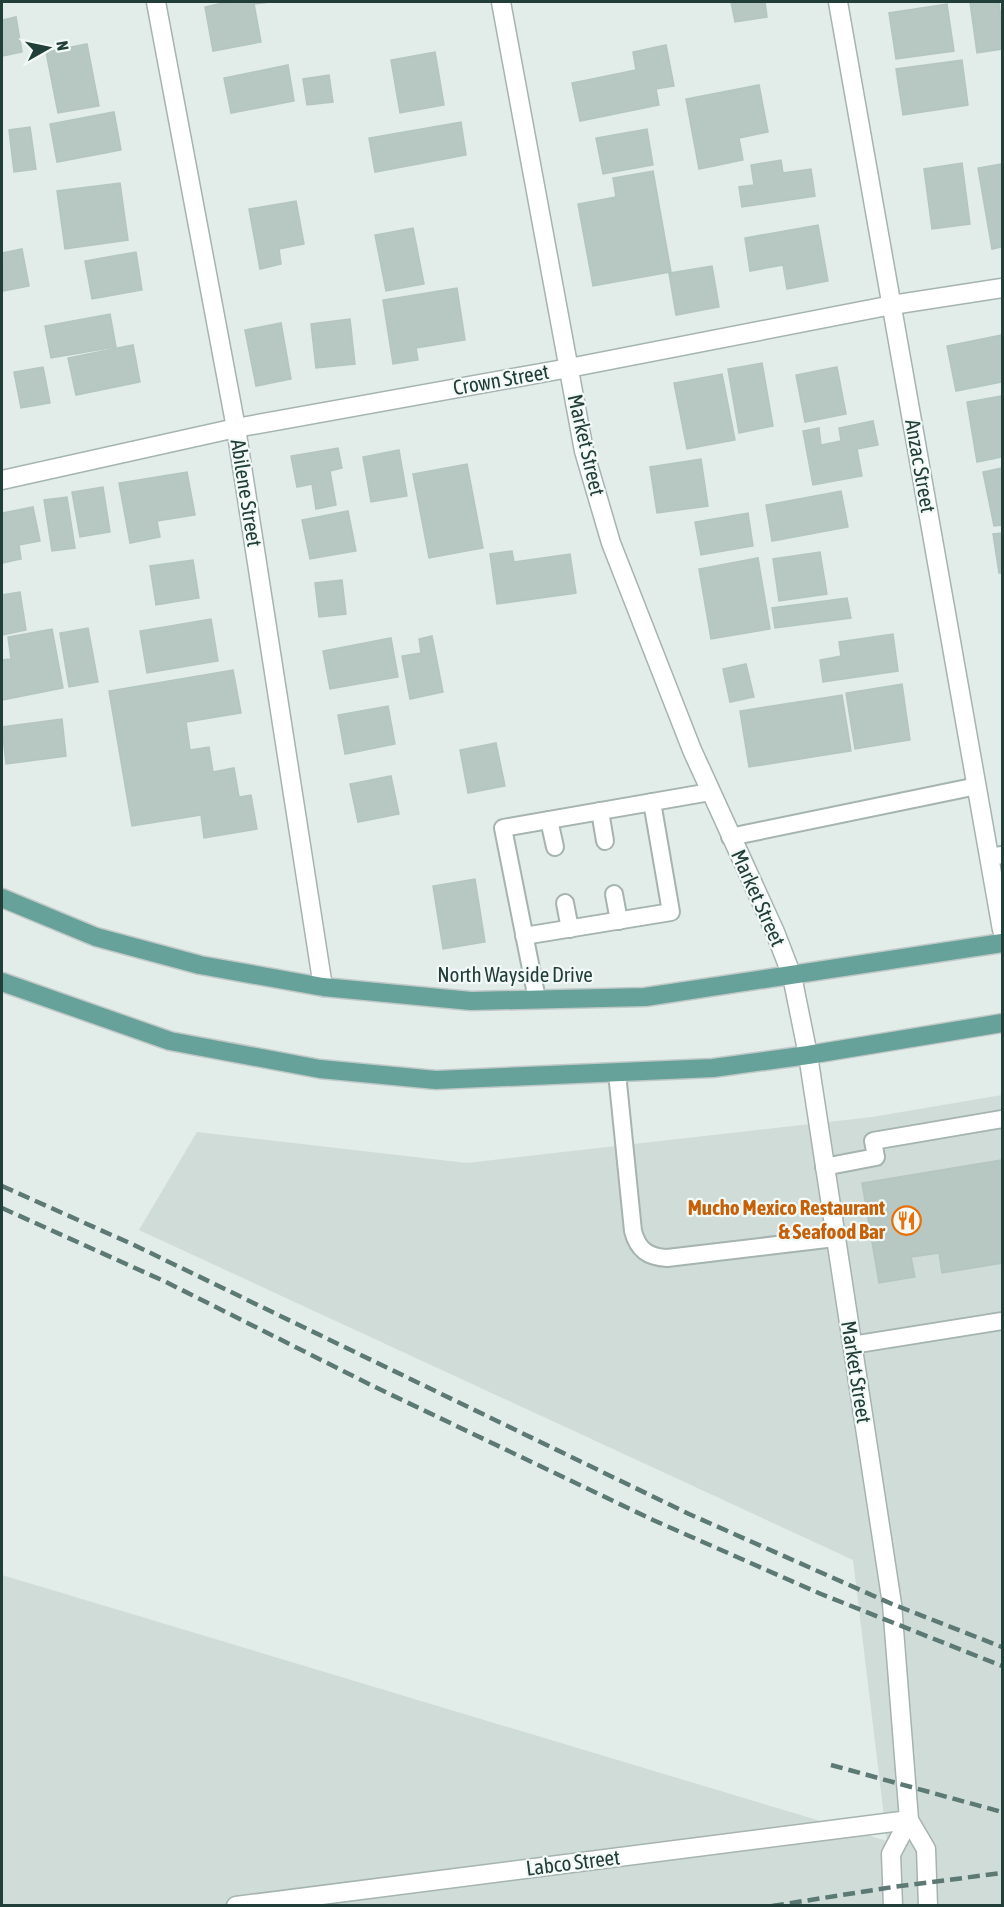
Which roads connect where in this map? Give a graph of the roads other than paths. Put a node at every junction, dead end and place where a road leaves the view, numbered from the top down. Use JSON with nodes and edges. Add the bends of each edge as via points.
{"nodes":[{"id":1,"x":156,"y":2,"type":"edge"},
{"id":2,"x":501,"y":2,"type":"edge"},
{"id":3,"x":838,"y":2,"type":"edge"},
{"id":4,"x":1002,"y":288,"type":"edge"},
{"id":5,"x":892,"y":305,"type":"junction"},
{"id":6,"x":569,"y":368,"type":"junction"},
{"id":7,"x":236,"y":428,"type":"junction"},
{"id":8,"x":2,"y":480,"type":"edge"},
{"id":9,"x":977,"y":786,"type":"junction"},
{"id":10,"x":710,"y":792,"type":"junction"},
{"id":11,"x":652,"y":802,"type":"junction"},
{"id":12,"x":600,"y":811,"type":"junction"},
{"id":13,"x":549,"y":820,"type":"junction"},
{"id":14,"x":730,"y":837,"type":"junction"},
{"id":15,"x":605,"y":841,"type":"dead end"},
{"id":16,"x":555,"y":847,"type":"dead end"},
{"id":17,"x":996,"y":856,"type":"edge"},
{"id":18,"x":614,"y":894,"type":"dead end"},
{"id":19,"x":2,"y":898,"type":"edge"},
{"id":20,"x":565,"y":903,"type":"dead end"},
{"id":21,"x":619,"y":921,"type":"junction"},
{"id":22,"x":570,"y":929,"type":"junction"},
{"id":23,"x":1002,"y":930,"type":"edge"},
{"id":24,"x":524,"y":936,"type":"junction"},
{"id":25,"x":1002,"y":944,"type":"edge"},
{"id":26,"x":792,"y":976,"type":"junction"},
{"id":27,"x":2,"y":982,"type":"edge"},
{"id":28,"x":323,"y":987,"type":"junction"},
{"id":29,"x":537,"y":999,"type":"junction"},
{"id":30,"x":1002,"y":1023,"type":"edge"},
{"id":31,"x":808,"y":1055,"type":"junction"},
{"id":32,"x":617,"y":1073,"type":"junction"},
{"id":33,"x":1002,"y":1119,"type":"edge"},
{"id":34,"x":825,"y":1167,"type":"junction"},
{"id":35,"x":835,"y":1238,"type":"junction"},
{"id":36,"x":1002,"y":1321,"type":"edge"},
{"id":37,"x":852,"y":1345,"type":"junction"},
{"id":38,"x":909,"y":1820,"type":"junction"},
{"id":39,"x":236,"y":1905,"type":"edge"},
{"id":40,"x":894,"y":1905,"type":"edge"},
{"id":41,"x":928,"y":1905,"type":"edge"}],
"edges":[{"from":1,"to":7,"type":"street","name":"Abilene Street"},
{"from":2,"to":6,"type":"street","name":"Market Street"},
{"from":3,"to":5,"type":"street","name":"Anzac Street"},
{"from":4,"to":5,"type":"street","name":"Crown Street"},
{"from":5,"to":6,"type":"street","name":"Crown Street"},
{"from":5,"to":9,"type":"street","name":"Anzac Street"},
{"from":6,"to":7,"type":"street","name":"Crown Street"},
{"from":6,"to":10,"type":"street","name":"Market Street","via":[[584,451],[611,543]]},
{"from":7,"to":8,"type":"street","name":"Crown Street"},
{"from":7,"to":28,"type":"street","name":"Abilene Street"},
{"from":9,"to":14,"type":"lane"},
{"from":9,"to":17,"type":"street","name":"Anzac Street"},
{"from":10,"to":11,"type":"lane"},
{"from":10,"to":14,"type":"street","name":"Market Street"},
{"from":11,"to":12,"type":"lane"},
{"from":11,"to":21,"type":"lane","via":[[671,912]]},
{"from":12,"to":13,"type":"lane"},
{"from":12,"to":15,"type":"lane"},
{"from":13,"to":16,"type":"lane"},
{"from":13,"to":24,"type":"lane","via":[[503,828]]},
{"from":14,"to":26,"type":"street","name":"Market Street"},
{"from":17,"to":23,"type":"street","name":"Anzac Street"},
{"from":18,"to":21,"type":"lane"},
{"from":19,"to":28,"type":"main road","name":"North Wayside Drive","via":[[96,937],[200,965]]},
{"from":20,"to":22,"type":"lane"},
{"from":21,"to":22,"type":"lane"},
{"from":22,"to":24,"type":"lane"},
{"from":24,"to":29,"type":"lane"},
{"from":25,"to":26,"type":"main road","name":"North Wayside Drive"},
{"from":26,"to":29,"type":"main road","name":"North Wayside Drive","via":[[645,997]]},
{"from":26,"to":31,"type":"street","name":"Market Street"},
{"from":27,"to":32,"type":"main road","via":[[170,1041],[320,1069],[436,1080]]},
{"from":28,"to":29,"type":"main road","name":"North Wayside Drive","via":[[471,1001]]},
{"from":30,"to":31,"type":"main road"},
{"from":31,"to":32,"type":"main road","via":[[713,1068]]},
{"from":31,"to":34,"type":"street","name":"Market Street"},
{"from":32,"to":35,"type":"lane","via":[[633,1231],[646,1254],[667,1258]]},
{"from":33,"to":34,"type":"lane","via":[[873,1141],[876,1157]]},
{"from":34,"to":35,"type":"street","name":"Market Street"},
{"from":35,"to":37,"type":"street","name":"Market Street"},
{"from":36,"to":37,"type":"lane"},
{"from":37,"to":38,"type":"street","name":"Market Street","via":[[892,1604]]},
{"from":38,"to":39,"type":"street","name":"Labco Street"},
{"from":38,"to":40,"type":"street","via":[[891,1854]]},
{"from":38,"to":41,"type":"street","name":"Market Street","via":[[926,1849]]}]}
